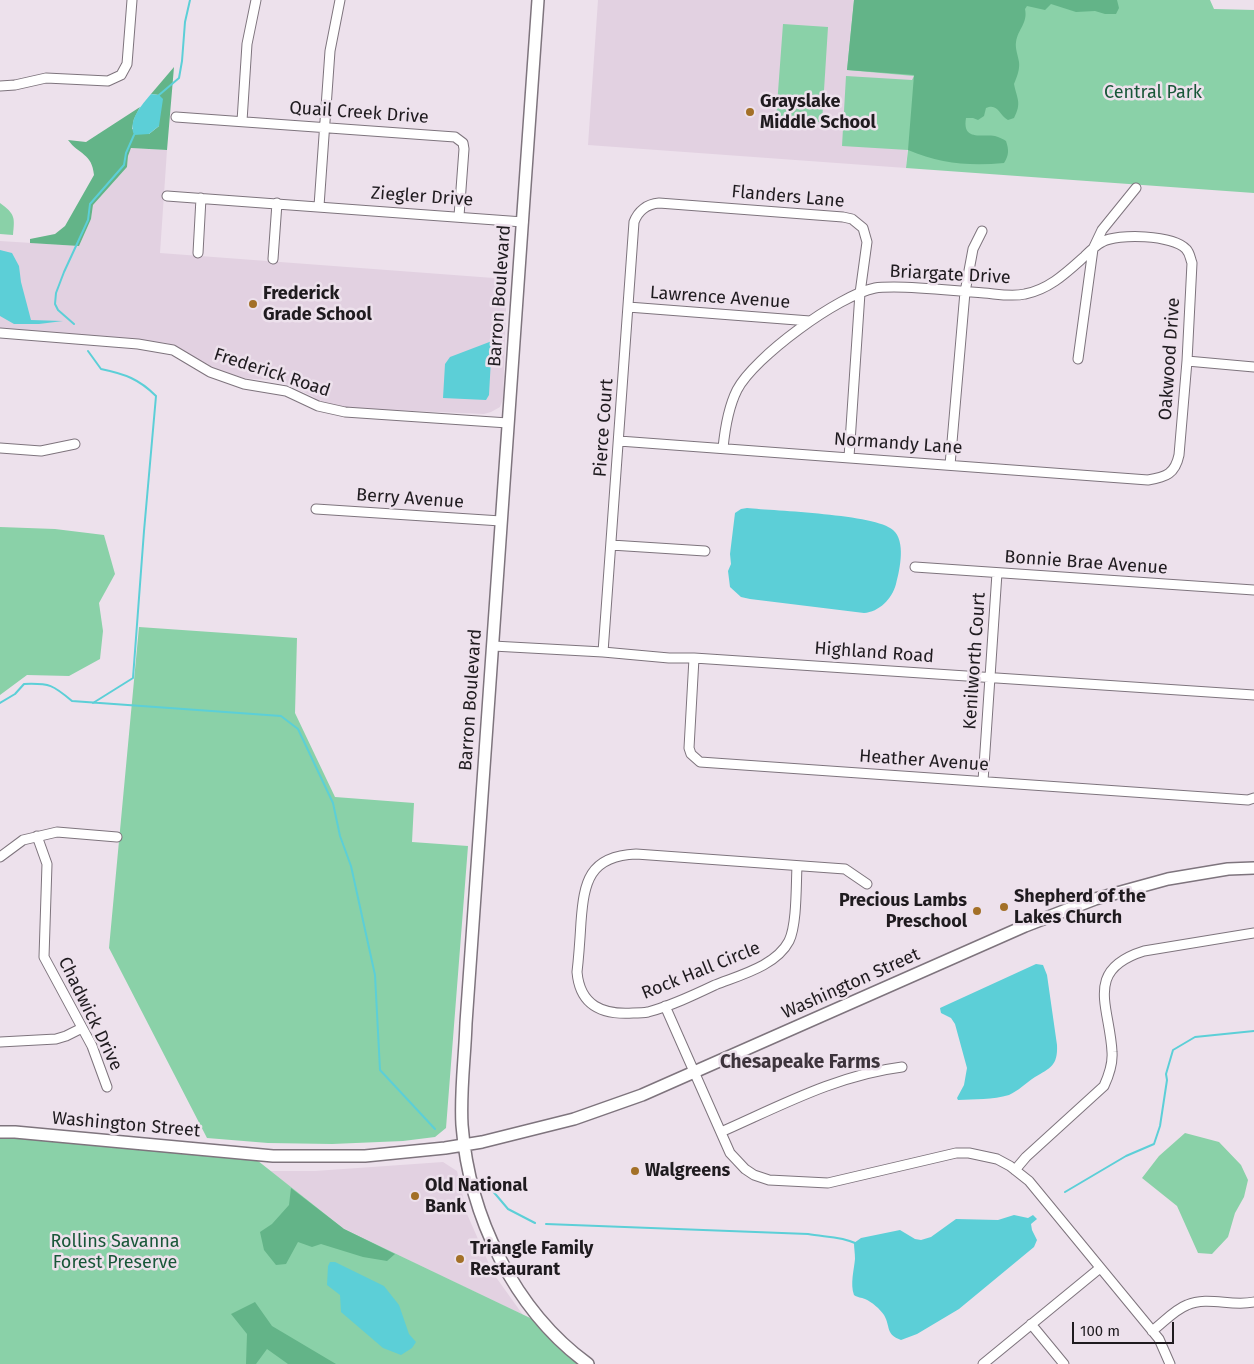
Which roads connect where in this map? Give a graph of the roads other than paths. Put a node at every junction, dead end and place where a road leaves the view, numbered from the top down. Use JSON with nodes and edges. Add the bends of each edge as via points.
{"nodes":[{"id":1,"x":132,"y":0,"type":"edge"},
{"id":2,"x":256,"y":0,"type":"edge"},
{"id":3,"x":340,"y":0,"type":"edge"},
{"id":4,"x":538,"y":0,"type":"edge"},
{"id":5,"x":0,"y":86,"type":"edge"},
{"id":6,"x":176,"y":117,"type":"dead end"},
{"id":7,"x":242,"y":121,"type":"junction"},
{"id":8,"x":323,"y":127,"type":"junction"},
{"id":9,"x":1136,"y":188,"type":"dead end"},
{"id":10,"x":167,"y":196,"type":"dead end"},
{"id":11,"x":202,"y":198,"type":"junction"},
{"id":12,"x":277,"y":203,"type":"junction"},
{"id":13,"x":318,"y":206,"type":"junction"},
{"id":14,"x":642,"y":209,"type":"joint"},
{"id":15,"x":459,"y":216,"type":"junction"},
{"id":16,"x":523,"y":222,"type":"junction"},
{"id":17,"x":982,"y":231,"type":"dead end"},
{"id":18,"x":1185,"y":248,"type":"joint"},
{"id":19,"x":1092,"y":249,"type":"junction"},
{"id":20,"x":198,"y":253,"type":"dead end"},
{"id":21,"x":272,"y":259,"type":"dead end"},
{"id":22,"x":965,"y":292,"type":"junction"},
{"id":23,"x":860,"y":293,"type":"junction"},
{"id":24,"x":628,"y":307,"type":"junction"},
{"id":25,"x":810,"y":322,"type":"junction"},
{"id":26,"x":0,"y":333,"type":"edge"},
{"id":27,"x":1078,"y":359,"type":"dead end"},
{"id":28,"x":1187,"y":361,"type":"junction"},
{"id":29,"x":1254,"y":367,"type":"edge"},
{"id":30,"x":508,"y":423,"type":"junction"},
{"id":31,"x":619,"y":441,"type":"junction"},
{"id":32,"x":75,"y":444,"type":"dead end"},
{"id":33,"x":0,"y":448,"type":"edge"},
{"id":34,"x":723,"y":448,"type":"junction"},
{"id":35,"x":849,"y":457,"type":"junction"},
{"id":36,"x":950,"y":465,"type":"junction"},
{"id":37,"x":1172,"y":472,"type":"joint"},
{"id":38,"x":316,"y":509,"type":"dead end"},
{"id":39,"x":502,"y":522,"type":"junction"},
{"id":40,"x":611,"y":545,"type":"junction"},
{"id":41,"x":706,"y":551,"type":"dead end"},
{"id":42,"x":915,"y":567,"type":"dead end"},
{"id":43,"x":997,"y":573,"type":"junction"},
{"id":44,"x":1254,"y":590,"type":"edge"},
{"id":45,"x":493,"y":646,"type":"junction"},
{"id":46,"x":603,"y":652,"type":"junction"},
{"id":47,"x":694,"y":658,"type":"junction"},
{"id":48,"x":991,"y":676,"type":"junction"},
{"id":49,"x":1254,"y":694,"type":"edge"},
{"id":50,"x":983,"y":781,"type":"junction"},
{"id":51,"x":1254,"y":798,"type":"edge"},
{"id":52,"x":38,"y":836,"type":"junction"},
{"id":53,"x":117,"y":837,"type":"dead end"},
{"id":54,"x":0,"y":857,"type":"edge"},
{"id":55,"x":797,"y":866,"type":"junction"},
{"id":56,"x":1254,"y":868,"type":"edge"},
{"id":57,"x":866,"y":884,"type":"dead end"},
{"id":58,"x":1254,"y":933,"type":"edge"},
{"id":59,"x":665,"y":1006,"type":"junction"},
{"id":60,"x":82,"y":1028,"type":"junction"},
{"id":61,"x":0,"y":1042,"type":"edge"},
{"id":62,"x":902,"y":1067,"type":"dead end"},
{"id":63,"x":694,"y":1071,"type":"junction"},
{"id":64,"x":107,"y":1087,"type":"dead end"},
{"id":65,"x":0,"y":1132,"type":"edge"},
{"id":66,"x":721,"y":1132,"type":"junction"},
{"id":67,"x":464,"y":1145,"type":"junction"},
{"id":68,"x":1016,"y":1170,"type":"junction"},
{"id":69,"x":1100,"y":1268,"type":"junction"},
{"id":70,"x":1254,"y":1302,"type":"edge"},
{"id":71,"x":1031,"y":1324,"type":"junction"},
{"id":72,"x":1152,"y":1331,"type":"junction"},
{"id":73,"x":588,"y":1364,"type":"edge"},
{"id":74,"x":983,"y":1364,"type":"edge"},
{"id":75,"x":1064,"y":1364,"type":"edge"},
{"id":76,"x":1170,"y":1364,"type":"edge"}],
"edges":[{"from":1,"to":5,"type":"street","via":[[127,64],[115,79],[46,78]]},
{"from":2,"to":7,"type":"street","via":[[247,44]]},
{"from":3,"to":8,"type":"street","via":[[330,51]]},
{"from":4,"to":16,"type":"main road","name":"Barron Boulevard"},
{"from":6,"to":7,"type":"street","name":"Quail Creek Drive"},
{"from":7,"to":8,"type":"street","name":"Quail Creek Drive"},
{"from":8,"to":13,"type":"street"},
{"from":8,"to":15,"type":"street","name":"Quail Creek Drive","via":[[454,136],[463,143],[464,149]]},
{"from":9,"to":19,"type":"street","name":"Briargate Drive","via":[[1102,230]]},
{"from":10,"to":11,"type":"street","name":"Ziegler Drive"},
{"from":11,"to":12,"type":"street","name":"Ziegler Drive"},
{"from":11,"to":20,"type":"street"},
{"from":12,"to":13,"type":"street","name":"Ziegler Drive"},
{"from":12,"to":21,"type":"street"},
{"from":13,"to":15,"type":"street","name":"Ziegler Drive"},
{"from":14,"to":23,"type":"street","name":"Flanders Lane","via":[[659,204],[852,219],[862,228],[867,242]]},
{"from":14,"to":24,"type":"street","name":"Pierce Court","via":[[634,222]]},
{"from":15,"to":16,"type":"street","name":"Ziegler Drive"},
{"from":16,"to":30,"type":"main road","name":"Barron Boulevard"},
{"from":17,"to":22,"type":"street","via":[[973,249]]},
{"from":18,"to":19,"type":"street","name":"Briargate Drive","via":[[1161,239],[1125,236],[1101,242]]},
{"from":18,"to":28,"type":"street","name":"Oakwood Drive","via":[[1192,263]]},
{"from":19,"to":22,"type":"street","name":"Briargate Drive","via":[[1043,289],[1024,294]]},
{"from":19,"to":27,"type":"street"},
{"from":22,"to":23,"type":"street","name":"Briargate Drive","via":[[894,287]]},
{"from":22,"to":36,"type":"street"},
{"from":23,"to":25,"type":"street","name":"Briargate Drive"},
{"from":23,"to":35,"type":"street"},
{"from":24,"to":25,"type":"street","name":"Lawrence Avenue"},
{"from":24,"to":31,"type":"street","name":"Pierce Court"},
{"from":25,"to":34,"type":"street","name":"Briargate Drive","via":[[760,360],[749,373],[729,411]]},
{"from":26,"to":30,"type":"street","name":"Frederick Road","via":[[138,344],[173,350],[210,372],[244,384],[286,390],[318,406],[345,412]]},
{"from":28,"to":29,"type":"street"},
{"from":28,"to":37,"type":"street","name":"Oakwood Drive","via":[[1179,455]]},
{"from":30,"to":39,"type":"main road","name":"Barron Boulevard"},
{"from":31,"to":34,"type":"street","name":"Normandy Lane"},
{"from":31,"to":40,"type":"street","name":"Pierce Court"},
{"from":32,"to":33,"type":"street","via":[[41,451]]},
{"from":34,"to":35,"type":"street","name":"Normandy Lane"},
{"from":35,"to":36,"type":"street","name":"Normandy Lane"},
{"from":36,"to":37,"type":"street","name":"Normandy Lane","via":[[1148,480],[1162,478]]},
{"from":38,"to":39,"type":"street","name":"Berry Avenue"},
{"from":39,"to":45,"type":"main road","name":"Barron Boulevard"},
{"from":40,"to":41,"type":"street"},
{"from":40,"to":46,"type":"street","name":"Pierce Court"},
{"from":42,"to":43,"type":"street","name":"Bonnie Brae Avenue"},
{"from":43,"to":44,"type":"street","name":"Bonnie Brae Avenue"},
{"from":43,"to":48,"type":"street","name":"Kenilworth Court"},
{"from":45,"to":46,"type":"street","name":"Highland Road"},
{"from":45,"to":67,"type":"main road","name":"Barron Boulevard","via":[[466,1023],[462,1102]]},
{"from":46,"to":47,"type":"street","name":"Highland Road"},
{"from":47,"to":48,"type":"street","name":"Highland Road"},
{"from":47,"to":50,"type":"street","name":"Heather Avenue","via":[[689,748],[690,754],[700,762]]},
{"from":48,"to":49,"type":"street","name":"Highland Road"},
{"from":48,"to":50,"type":"street","name":"Kenilworth Court"},
{"from":50,"to":51,"type":"street","name":"Heather Avenue"},
{"from":52,"to":53,"type":"street","via":[[70,832]]},
{"from":52,"to":54,"type":"street","via":[[23,840]]},
{"from":52,"to":60,"type":"street","name":"Chadwick Drive","via":[[47,864],[44,957]]},
{"from":55,"to":57,"type":"street","via":[[845,869]]},
{"from":55,"to":59,"type":"street","name":"Rock Hall Circle","via":[[792,930],[782,950],[764,964]]},
{"from":55,"to":59,"type":"street","name":"Rock Hall Circle","via":[[636,854],[620,855],[598,864],[583,893],[577,972],[588,1006],[619,1014],[647,1012]]},
{"from":56,"to":63,"type":"main road","name":"Washington Street","via":[[1168,879],[1069,908]]},
{"from":58,"to":68,"type":"street","via":[[1144,951],[1128,956],[1110,972],[1104,1001],[1112,1052],[1104,1086]]},
{"from":59,"to":63,"type":"street"},
{"from":60,"to":61,"type":"street","via":[[56,1039]]},
{"from":60,"to":64,"type":"street","name":"Chadwick Drive"},
{"from":62,"to":66,"type":"street","via":[[833,1083]]},
{"from":63,"to":66,"type":"street"},
{"from":63,"to":67,"type":"main road","name":"Washington Street","via":[[642,1095],[574,1119]]},
{"from":65,"to":67,"type":"main road","name":"Washington Street","via":[[273,1156],[365,1156]]},
{"from":66,"to":68,"type":"street","via":[[736,1161],[754,1175],[769,1180],[828,1184],[956,1153],[984,1155]]},
{"from":67,"to":73,"type":"main road","name":"Barron Boulevard","via":[[476,1200],[502,1261],[542,1321]]},
{"from":68,"to":69,"type":"street","via":[[1028,1180]]},
{"from":69,"to":71,"type":"street"},
{"from":69,"to":72,"type":"street"},
{"from":70,"to":72,"type":"street","via":[[1198,1302],[1187,1305]]},
{"from":71,"to":74,"type":"street"},
{"from":71,"to":75,"type":"street"},
{"from":72,"to":76,"type":"street"}]}
